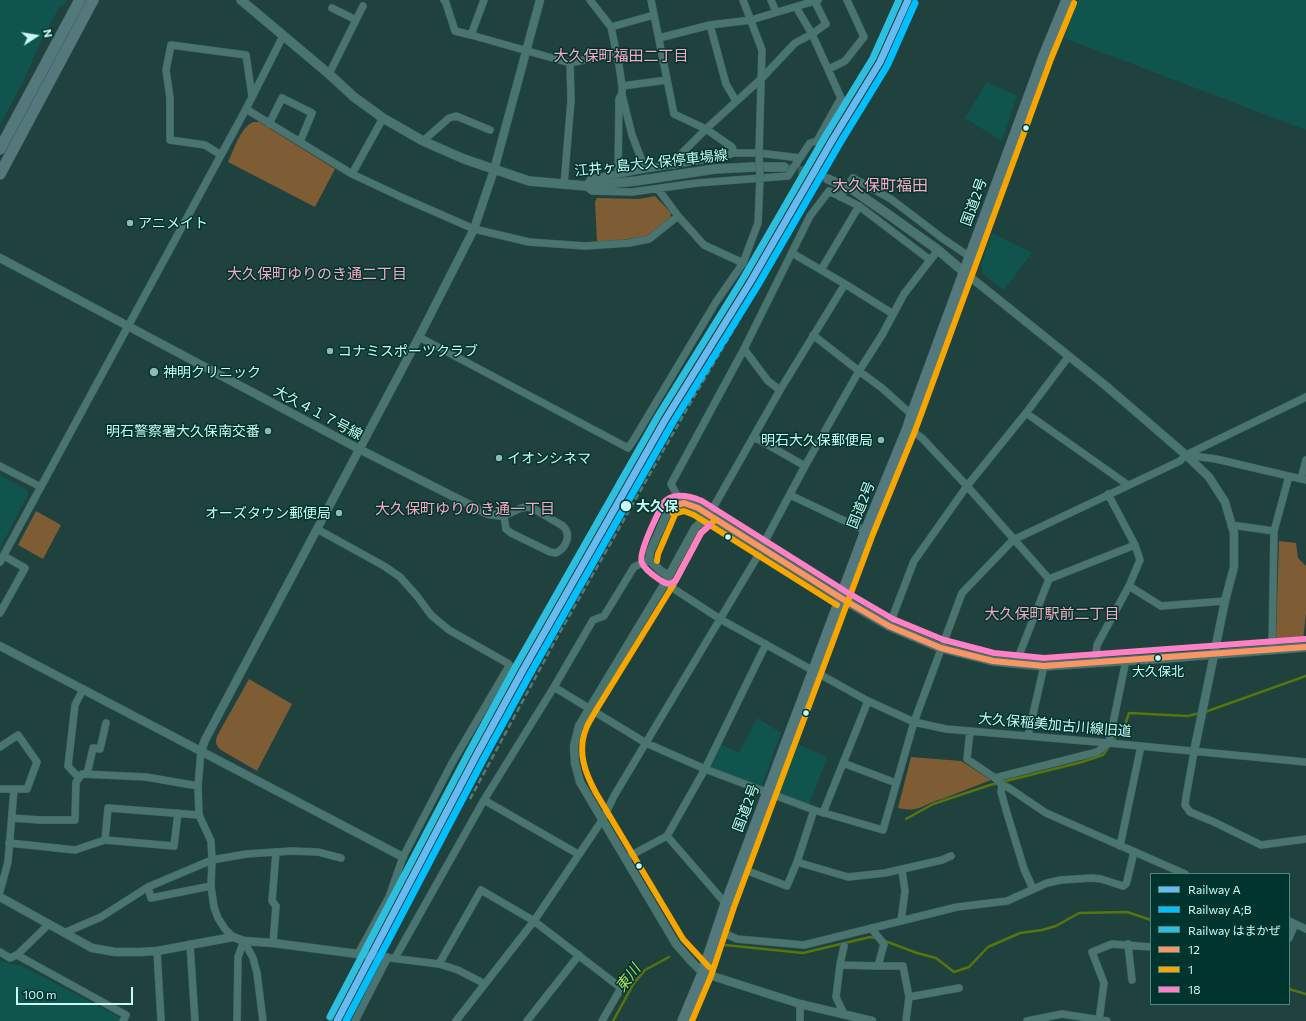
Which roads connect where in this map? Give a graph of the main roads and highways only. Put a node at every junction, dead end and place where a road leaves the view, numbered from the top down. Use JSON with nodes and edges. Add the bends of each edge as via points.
{"nodes":[{"id":1,"x":80,"y":0,"type":"edge"},
{"id":2,"x":93,"y":0,"type":"edge"},
{"id":3,"x":241,"y":0,"type":"edge"},
{"id":4,"x":1067,"y":0,"type":"edge"},
{"id":5,"x":0,"y":149,"type":"edge"},
{"id":6,"x":784,"y":167,"type":"tunnel mouth"},
{"id":7,"x":0,"y":174,"type":"edge"},
{"id":8,"x":828,"y":179,"type":"tunnel mouth"},
{"id":9,"x":964,"y":272,"type":"junction"},
{"id":10,"x":670,"y":507,"type":"road end"},
{"id":11,"x":841,"y":598,"type":"junction"},
{"id":12,"x":1306,"y":647,"type":"edge"},
{"id":13,"x":683,"y":1021,"type":"edge"}],
"edges":[{"from":1,"to":5,"type":"highway"},
{"from":2,"to":7,"type":"highway"},
{"from":3,"to":6,"type":"main road","name":"江井ヶ島大久保停車場線","via":[[354,97],[383,118],[423,141],[464,159],[529,181],[586,186],[753,166]]},
{"from":4,"to":9,"type":"highway","name":"国道2号"},
{"from":8,"to":9,"type":"main road","via":[[853,190],[938,250]]},
{"from":9,"to":11,"type":"highway","name":"国道2号","via":[[908,428]]},
{"from":10,"to":11,"type":"main road","via":[[681,502],[698,508]]},
{"from":11,"to":12,"type":"main road","via":[[889,626],[941,648],[993,661],[1044,666]]},
{"from":11,"to":13,"type":"highway","name":"国道2号"}]}
